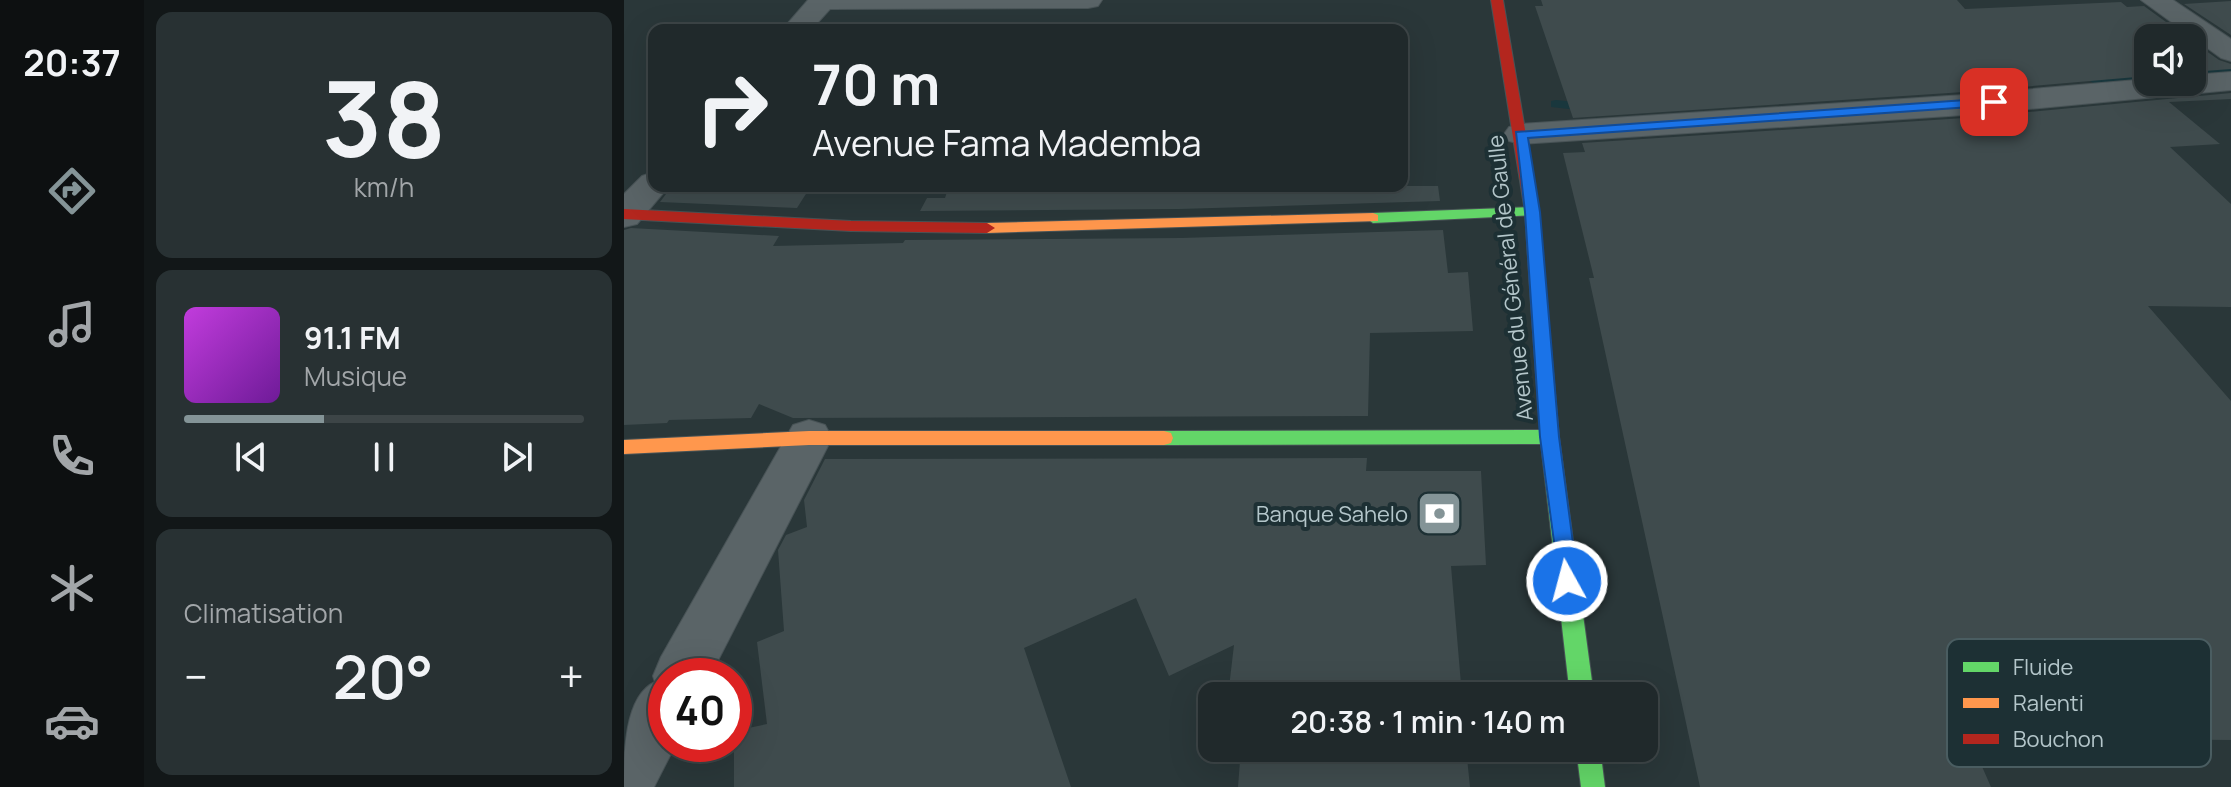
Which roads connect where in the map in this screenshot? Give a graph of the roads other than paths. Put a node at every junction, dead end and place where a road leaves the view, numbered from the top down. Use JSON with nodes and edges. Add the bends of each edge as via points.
{"nodes":[{"id":1,"x":1088,"y":0,"type":"edge"},
{"id":2,"x":1497,"y":0,"type":"edge"},
{"id":3,"x":2155,"y":0,"type":"edge"},
{"id":4,"x":823,"y":1,"type":"edge"},
{"id":5,"x":802,"y":24,"type":"edge"},
{"id":6,"x":2231,"y":52,"type":"edge"},
{"id":7,"x":2231,"y":81,"type":"edge"},
{"id":8,"x":1521,"y":134,"type":"junction"},
{"id":9,"x":648,"y":189,"type":"edge"},
{"id":10,"x":1532,"y":212,"type":"junction"},
{"id":11,"x":624,"y":214,"type":"edge"},
{"id":12,"x":1550,"y":437,"type":"junction"},
{"id":13,"x":809,"y":438,"type":"junction"},
{"id":14,"x":624,"y":447,"type":"edge"},
{"id":15,"x":691,"y":658,"type":"edge"},
{"id":16,"x":1580,"y":682,"type":"edge"},
{"id":17,"x":648,"y":738,"type":"edge"},
{"id":18,"x":1590,"y":762,"type":"edge"},
{"id":19,"x":624,"y":783,"type":"edge"},
{"id":20,"x":1593,"y":787,"type":"edge"}],
"edges":[{"from":1,"to":4,"type":"street"},
{"from":2,"to":8,"type":"street","name":"Avenue du Général de Gaulle"},
{"from":3,"to":6,"type":"street"},
{"from":4,"to":5,"type":"street"},
{"from":7,"to":8,"type":"street","via":[[1964,105]]},
{"from":8,"to":10,"type":"street","name":"Avenue du Général de Gaulle"},
{"from":9,"to":11,"type":"street"},
{"from":10,"to":11,"type":"street","via":[[1007,229]]},
{"from":10,"to":12,"type":"street","name":"Avenue du Général de Gaulle"},
{"from":12,"to":13,"type":"street"},
{"from":12,"to":16,"type":"street","name":"Avenue du Général de Gaulle"},
{"from":13,"to":14,"type":"street"},
{"from":13,"to":15,"type":"street"},
{"from":17,"to":19,"type":"street"},
{"from":18,"to":20,"type":"street"}]}
